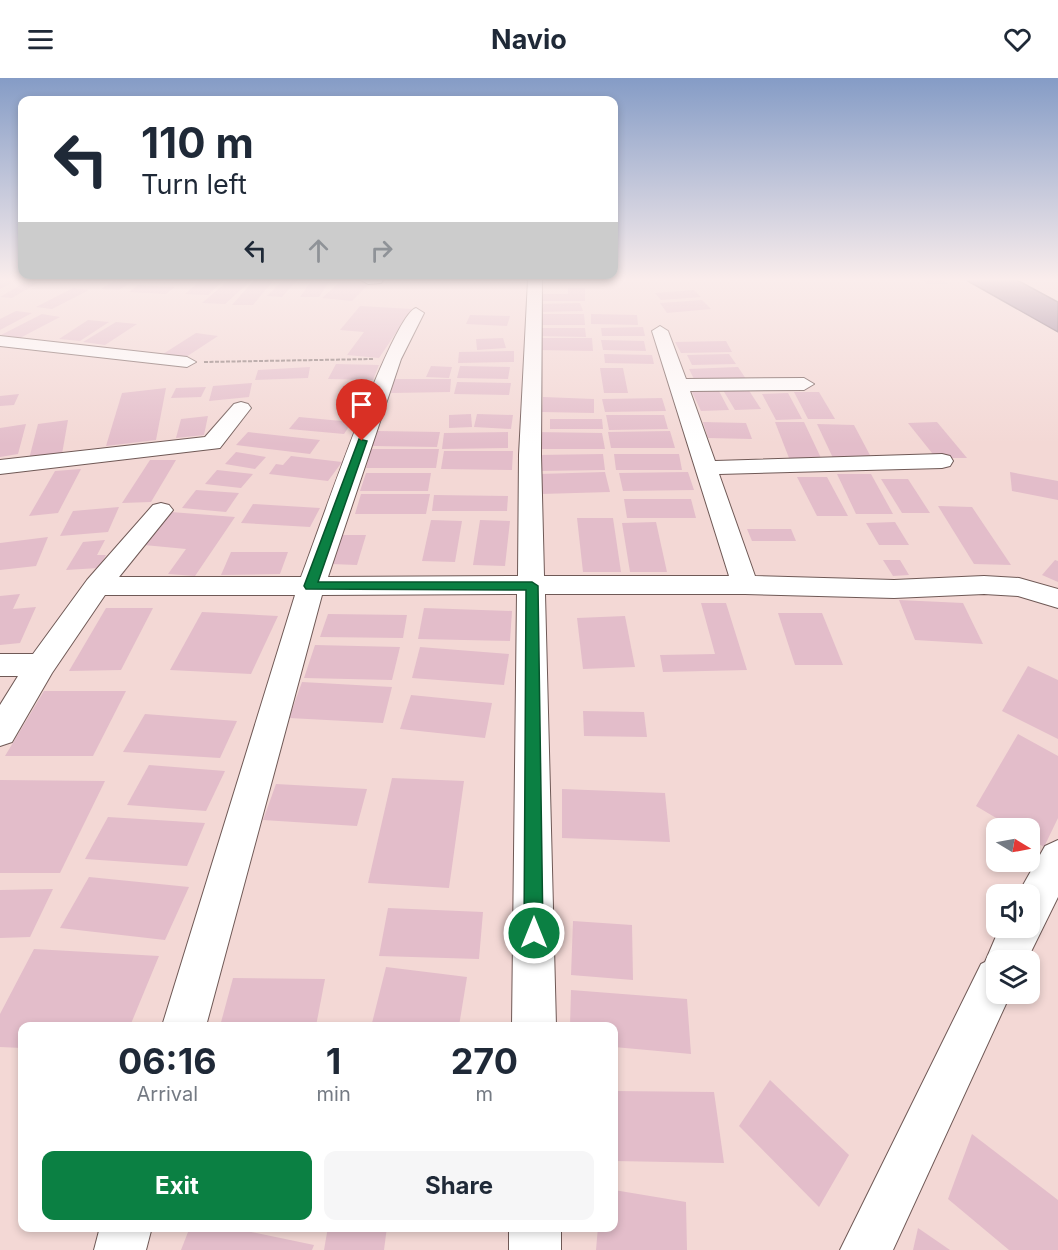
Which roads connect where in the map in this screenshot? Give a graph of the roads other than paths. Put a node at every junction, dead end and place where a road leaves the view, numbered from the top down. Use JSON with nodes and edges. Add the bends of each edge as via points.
{"nodes":[{"id":1,"x":405,"y":335,"type":"edge"},
{"id":2,"x":533,"y":335,"type":"edge"},
{"id":3,"x":661,"y":335,"type":"edge"},
{"id":4,"x":0,"y":341,"type":"edge"},
{"id":5,"x":187,"y":362,"type":"road end"},
{"id":6,"x":804,"y":384,"type":"dead end"},
{"id":7,"x":678,"y":385,"type":"junction"},
{"id":8,"x":241,"y":408,"type":"dead end"},
{"id":9,"x":942,"y":460,"type":"dead end"},
{"id":10,"x":0,"y":467,"type":"edge"},
{"id":11,"x":706,"y":468,"type":"junction"},
{"id":12,"x":161,"y":510,"type":"dead end"},
{"id":13,"x":745,"y":585,"type":"junction"},
{"id":14,"x":97,"y":586,"type":"junction"},
{"id":15,"x":310,"y":586,"type":"junction"},
{"id":16,"x":532,"y":586,"type":"junction"},
{"id":17,"x":1058,"y":599,"type":"edge"},
{"id":18,"x":0,"y":665,"type":"edge"},
{"id":19,"x":41,"y":665,"type":"junction"},
{"id":20,"x":0,"y":733,"type":"edge"},
{"id":21,"x":1058,"y":858,"type":"edge"},
{"id":22,"x":1040,"y":892,"type":"edge"},
{"id":23,"x":986,"y":1000,"type":"edge"},
{"id":24,"x":185,"y":1022,"type":"edge"},
{"id":25,"x":534,"y":1022,"type":"edge"},
{"id":26,"x":125,"y":1232,"type":"edge"},
{"id":27,"x":535,"y":1232,"type":"edge"},
{"id":28,"x":120,"y":1250,"type":"edge"},
{"id":29,"x":535,"y":1250,"type":"edge"},
{"id":30,"x":866,"y":1250,"type":"edge"}],
"edges":[{"from":1,"to":15,"type":"street","via":[[392,359]]},
{"from":2,"to":16,"type":"street"},
{"from":3,"to":7,"type":"street"},
{"from":4,"to":5,"type":"street"},
{"from":6,"to":7,"type":"street"},
{"from":7,"to":11,"type":"street"},
{"from":8,"to":10,"type":"street","via":[[212,442]]},
{"from":9,"to":11,"type":"street"},
{"from":11,"to":13,"type":"street"},
{"from":12,"to":14,"type":"street"},
{"from":13,"to":16,"type":"street"},
{"from":13,"to":17,"type":"street","via":[[1019,587]]},
{"from":14,"to":15,"type":"street"},
{"from":14,"to":19,"type":"street"},
{"from":15,"to":16,"type":"street"},
{"from":15,"to":24,"type":"street"},
{"from":16,"to":25,"type":"street"},
{"from":18,"to":19,"type":"street"},
{"from":19,"to":20,"type":"street"},
{"from":21,"to":22,"type":"street"},
{"from":23,"to":30,"type":"street"},
{"from":26,"to":28,"type":"street"},
{"from":27,"to":29,"type":"street"}]}
